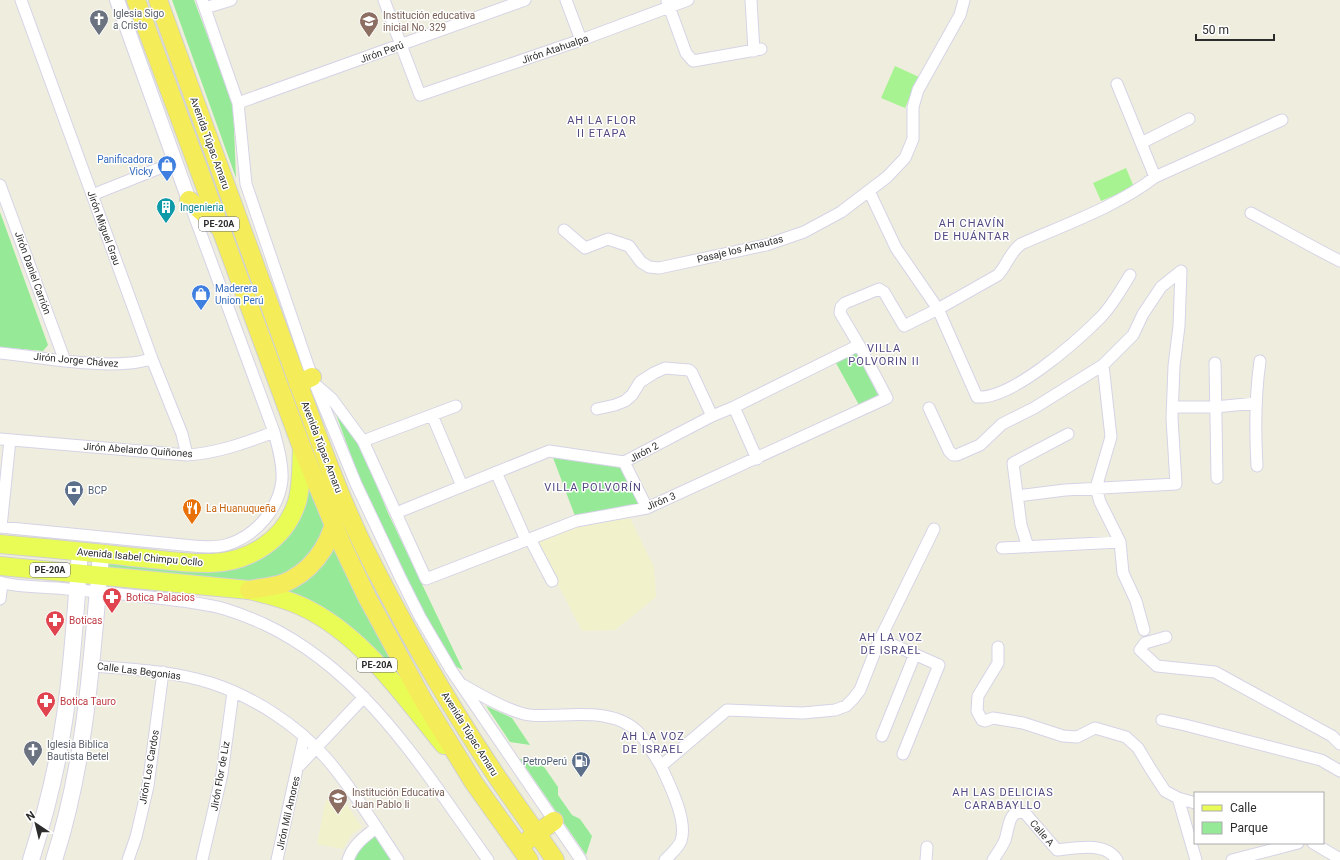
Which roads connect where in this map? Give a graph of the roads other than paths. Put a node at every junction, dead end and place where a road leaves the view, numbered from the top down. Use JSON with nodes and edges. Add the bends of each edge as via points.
{"nodes":[{"id":1,"x":21,"y":0,"type":"edge"},
{"id":2,"x":117,"y":0,"type":"edge"},
{"id":3,"x":136,"y":0,"type":"edge"},
{"id":4,"x":158,"y":0,"type":"edge"},
{"id":5,"x":231,"y":0,"type":"edge"},
{"id":6,"x":384,"y":0,"type":"edge"},
{"id":7,"x":525,"y":0,"type":"edge"},
{"id":8,"x":566,"y":0,"type":"edge"},
{"id":9,"x":688,"y":0,"type":"edge"},
{"id":10,"x":751,"y":0,"type":"edge"},
{"id":11,"x":964,"y":0,"type":"edge"},
{"id":12,"x":204,"y":4,"type":"edge"},
{"id":13,"x":668,"y":4,"type":"edge"},
{"id":14,"x":581,"y":40,"type":"junction"},
{"id":15,"x":401,"y":45,"type":"junction"},
{"id":16,"x":1117,"y":84,"type":"dead end"},
{"id":17,"x":238,"y":103,"type":"junction"},
{"id":18,"x":1190,"y":119,"type":"dead end"},
{"id":19,"x":1282,"y":120,"type":"dead end"},
{"id":20,"x":1141,"y":143,"type":"junction"},
{"id":21,"x":176,"y":162,"type":"junction"},
{"id":22,"x":1155,"y":178,"type":"junction"},
{"id":23,"x":0,"y":185,"type":"edge"},
{"id":24,"x":869,"y":191,"type":"junction"},
{"id":25,"x":92,"y":195,"type":"junction"},
{"id":26,"x":189,"y":200,"type":"junction"},
{"id":27,"x":1250,"y":213,"type":"dead end"},
{"id":28,"x":220,"y":228,"type":"junction"},
{"id":29,"x":564,"y":230,"type":"dead end"},
{"id":30,"x":1340,"y":261,"type":"edge"},
{"id":31,"x":1130,"y":275,"type":"dead end"},
{"id":32,"x":938,"y":309,"type":"junction"},
{"id":33,"x":859,"y":345,"type":"junction"},
{"id":34,"x":0,"y":353,"type":"edge"},
{"id":35,"x":152,"y":359,"type":"junction"},
{"id":36,"x":65,"y":361,"type":"junction"},
{"id":37,"x":1260,"y":361,"type":"dead end"},
{"id":38,"x":1216,"y":363,"type":"dead end"},
{"id":39,"x":1103,"y":365,"type":"junction"},
{"id":40,"x":309,"y":382,"type":"junction"},
{"id":41,"x":1256,"y":403,"type":"junction"},
{"id":42,"x":456,"y":406,"type":"dead end"},
{"id":43,"x":734,"y":407,"type":"junction"},
{"id":44,"x":1172,"y":407,"type":"junction"},
{"id":45,"x":1215,"y":407,"type":"junction"},
{"id":46,"x":929,"y":408,"type":"dead end"},
{"id":47,"x":597,"y":409,"type":"dead end"},
{"id":48,"x":432,"y":415,"type":"junction"},
{"id":49,"x":712,"y":416,"type":"junction"},
{"id":50,"x":274,"y":432,"type":"junction"},
{"id":51,"x":317,"y":434,"type":"junction"},
{"id":52,"x":1068,"y":434,"type":"dead end"},
{"id":53,"x":5,"y":440,"type":"edge"},
{"id":54,"x":363,"y":441,"type":"junction"},
{"id":55,"x":300,"y":444,"type":"junction"},
{"id":56,"x":187,"y":455,"type":"junction"},
{"id":57,"x":757,"y":459,"type":"junction"},
{"id":58,"x":624,"y":462,"type":"junction"},
{"id":59,"x":1257,"y":466,"type":"dead end"},
{"id":60,"x":496,"y":472,"type":"junction"},
{"id":61,"x":1217,"y":478,"type":"dead end"},
{"id":62,"x":336,"y":485,"type":"junction"},
{"id":63,"x":462,"y":486,"type":"junction"},
{"id":64,"x":1096,"y":488,"type":"junction"},
{"id":65,"x":1017,"y":496,"type":"junction"},
{"id":66,"x":647,"y":508,"type":"junction"},
{"id":67,"x":396,"y":512,"type":"junction"},
{"id":68,"x":334,"y":525,"type":"junction"},
{"id":69,"x":934,"y":529,"type":"dead end"},
{"id":70,"x":0,"y":533,"type":"edge"},
{"id":71,"x":528,"y":540,"type":"junction"},
{"id":72,"x":1120,"y":542,"type":"junction"},
{"id":73,"x":81,"y":543,"type":"junction"},
{"id":74,"x":102,"y":545,"type":"junction"},
{"id":75,"x":1028,"y":547,"type":"junction"},
{"id":76,"x":1002,"y":548,"type":"dead end"},
{"id":77,"x":1,"y":577,"type":"edge"},
{"id":78,"x":552,"y":581,"type":"dead end"},
{"id":79,"x":78,"y":582,"type":"junction"},
{"id":80,"x":98,"y":584,"type":"junction"},
{"id":81,"x":248,"y":590,"type":"junction"},
{"id":82,"x":0,"y":599,"type":"edge"},
{"id":83,"x":1144,"y":630,"type":"dead end"},
{"id":84,"x":1166,"y":637,"type":"dead end"},
{"id":85,"x":880,"y":639,"type":"junction"},
{"id":86,"x":998,"y":647,"type":"dead end"},
{"id":87,"x":915,"y":654,"type":"junction"},
{"id":88,"x":92,"y":666,"type":"junction"},
{"id":89,"x":163,"y":672,"type":"junction"},
{"id":90,"x":459,"y":683,"type":"junction"},
{"id":91,"x":233,"y":692,"type":"junction"},
{"id":92,"x":364,"y":697,"type":"junction"},
{"id":93,"x":1162,"y":720,"type":"dead end"},
{"id":94,"x":882,"y":736,"type":"dead end"},
{"id":95,"x":304,"y":737,"type":"junction"},
{"id":96,"x":1340,"y":744,"type":"edge"},
{"id":97,"x":316,"y":748,"type":"junction"},
{"id":98,"x":903,"y":754,"type":"dead end"},
{"id":99,"x":298,"y":766,"type":"junction"},
{"id":100,"x":661,"y":766,"type":"junction"},
{"id":101,"x":1340,"y":771,"type":"edge"},
{"id":102,"x":474,"y":783,"type":"junction"},
{"id":103,"x":1178,"y":798,"type":"junction"},
{"id":104,"x":1194,"y":803,"type":"edge"},
{"id":105,"x":554,"y":821,"type":"junction"},
{"id":106,"x":376,"y":828,"type":"junction"},
{"id":107,"x":537,"y":834,"type":"junction"},
{"id":108,"x":1294,"y":844,"type":"edge"},
{"id":109,"x":1315,"y":844,"type":"edge"},
{"id":110,"x":927,"y":847,"type":"dead end"},
{"id":111,"x":524,"y":853,"type":"edge"},
{"id":112,"x":1340,"y":859,"type":"edge"},
{"id":113,"x":31,"y":860,"type":"edge"},
{"id":114,"x":54,"y":860,"type":"edge"},
{"id":115,"x":128,"y":860,"type":"edge"},
{"id":116,"x":202,"y":860,"type":"edge"},
{"id":117,"x":277,"y":860,"type":"edge"},
{"id":118,"x":348,"y":860,"type":"edge"},
{"id":119,"x":398,"y":860,"type":"edge"},
{"id":120,"x":488,"y":860,"type":"edge"},
{"id":121,"x":555,"y":860,"type":"edge"},
{"id":122,"x":580,"y":860,"type":"edge"},
{"id":123,"x":665,"y":860,"type":"edge"},
{"id":124,"x":926,"y":860,"type":"edge"},
{"id":125,"x":993,"y":860,"type":"edge"},
{"id":126,"x":1118,"y":860,"type":"edge"},
{"id":127,"x":1196,"y":860,"type":"edge"},
{"id":128,"x":1232,"y":860,"type":"edge"}],
"edges":[{"from":1,"to":25,"type":"street","name":"Jirón Miguel Grau"},
{"from":2,"to":21,"type":"street"},
{"from":3,"to":28,"type":"highway","name":"Avenida Túpac Amaru","number":"PE-20A"},
{"from":4,"to":40,"type":"highway","name":"Avenida Túpac Amaru","number":"PE-20A"},
{"from":5,"to":12,"type":"street"},
{"from":6,"to":15,"type":"street"},
{"from":7,"to":15,"type":"street","name":"Jirón Perú"},
{"from":8,"to":14,"type":"street"},
{"from":9,"to":13,"type":"street","name":"Jirón Atahualpa"},
{"from":10,"to":13,"type":"street","via":[[758,50],[693,61],[686,53]]},
{"from":11,"to":24,"type":"street","name":"Pasaje los Amautas","via":[[960,15],[918,90],[913,107],[913,139],[905,158]]},
{"from":12,"to":17,"type":"street","name":"Avenida Túpac Amaru"},
{"from":13,"to":14,"type":"street","name":"Jirón Atahualpa"},
{"from":14,"to":15,"type":"street","name":"Jirón Atahualpa","via":[[420,95]]},
{"from":15,"to":17,"type":"street","name":"Jirón Perú"},
{"from":16,"to":20,"type":"street"},
{"from":17,"to":40,"type":"street","name":"Avenida Túpac Amaru","via":[[246,184]]},
{"from":18,"to":20,"type":"street"},
{"from":19,"to":22,"type":"street"},
{"from":20,"to":22,"type":"street"},
{"from":21,"to":25,"type":"street"},
{"from":21,"to":26,"type":"street"},
{"from":22,"to":32,"type":"street","via":[[1112,204],[1021,244],[1014,249],[998,275]]},
{"from":23,"to":36,"type":"street","name":"Jirón Daniel Carrión"},
{"from":24,"to":29,"type":"street","name":"Pasaje los Amautas","via":[[841,212],[804,232],[766,245],[659,268],[649,267],[640,262],[629,246],[608,239],[585,248]]},
{"from":24,"to":32,"type":"street","via":[[896,248]]},
{"from":25,"to":35,"type":"street","name":"Jirón Miguel Grau"},
{"from":26,"to":28,"type":"highway"},
{"from":26,"to":50,"type":"street"},
{"from":27,"to":30,"type":"street"},
{"from":28,"to":55,"type":"highway","name":"Avenida Túpac Amaru","number":"PE-20A"},
{"from":31,"to":32,"type":"street","via":[[1100,317],[1054,359],[1001,393],[980,397],[975,394]]},
{"from":32,"to":33,"type":"street","via":[[904,326],[884,292],[879,289],[845,303],[840,313]]},
{"from":33,"to":43,"type":"street","name":"Jirón 2"},
{"from":33,"to":57,"type":"street","name":"Jirón 3","via":[[887,398]]},
{"from":34,"to":36,"type":"street","name":"Jirón Jorge Chávez"},
{"from":35,"to":36,"type":"street","name":"Jirón Jorge Chávez","via":[[115,364]]},
{"from":35,"to":56,"type":"street","name":"Jirón Miguel Grau","via":[[182,434]]},
{"from":37,"to":41,"type":"street"},
{"from":38,"to":45,"type":"street"},
{"from":39,"to":44,"type":"street","via":[[1133,335],[1161,287],[1182,271]]},
{"from":39,"to":46,"type":"street","via":[[1034,408],[1002,424],[980,445],[957,455],[949,451]]},
{"from":39,"to":64,"type":"street","via":[[1111,437]]},
{"from":40,"to":51,"type":"highway","name":"Avenida Túpac Amaru","number":"PE-20A"},
{"from":40,"to":54,"type":"street","via":[[332,399]]},
{"from":40,"to":90,"type":"street","name":"Avenida Túpac Amaru","via":[[390,557],[420,617]]},
{"from":41,"to":45,"type":"street"},
{"from":41,"to":59,"type":"street"},
{"from":42,"to":48,"type":"street"},
{"from":43,"to":49,"type":"street","name":"Jirón 2"},
{"from":43,"to":57,"type":"street"},
{"from":44,"to":45,"type":"street"},
{"from":44,"to":64,"type":"street","via":[[1176,484]]},
{"from":45,"to":61,"type":"street"},
{"from":47,"to":49,"type":"street","via":[[625,402],[640,382],[665,368],[689,370],[692,373]]},
{"from":48,"to":54,"type":"street"},
{"from":48,"to":63,"type":"street"},
{"from":49,"to":58,"type":"street","name":"Jirón 2"},
{"from":50,"to":56,"type":"street","name":"Jirón Abelardo Quiñones","via":[[229,448],[206,454]]},
{"from":50,"to":74,"type":"street","name":"Avenida Isabel Chimpu Ocllo","via":[[281,466],[282,480],[279,492],[267,516],[256,529],[243,538],[212,547]]},
{"from":51,"to":55,"type":"highway"},
{"from":51,"to":62,"type":"highway","name":"Avenida Túpac Amaru","number":"PE-20A"},
{"from":52,"to":65,"type":"street","via":[[1013,463]]},
{"from":53,"to":56,"type":"street","name":"Jirón Abelardo Quiñones"},
{"from":53,"to":70,"type":"street"},
{"from":54,"to":67,"type":"street"},
{"from":55,"to":68,"type":"highway","name":"Avenida Túpac Amaru","number":"PE-20A"},
{"from":55,"to":74,"type":"main road","name":"Avenida Isabel Chimpu Ocllo","number":"PE-20A","via":[[301,476],[291,515],[268,544],[243,558],[210,563],[180,561]]},
{"from":57,"to":66,"type":"street","name":"Jirón 3"},
{"from":58,"to":60,"type":"street","name":"Jirón 2","via":[[549,451]]},
{"from":58,"to":66,"type":"street"},
{"from":60,"to":63,"type":"street","name":"Jirón 2"},
{"from":60,"to":71,"type":"street"},
{"from":62,"to":68,"type":"highway","via":[[337,507]]},
{"from":62,"to":107,"type":"highway","name":"Avenida Túpac Amaru","via":[[362,542],[425,660],[493,771]]},
{"from":63,"to":67,"type":"street","name":"Jirón 2"},
{"from":64,"to":65,"type":"street"},
{"from":64,"to":72,"type":"street","via":[[1100,502]]},
{"from":65,"to":75,"type":"street","via":[[1021,525]]},
{"from":66,"to":71,"type":"street","name":"Jirón 3","via":[[576,521]]},
{"from":67,"to":71,"type":"street","name":"Jirón 3","via":[[426,579]]},
{"from":68,"to":81,"type":"highway","via":[[320,556],[297,577],[282,584]]},
{"from":68,"to":102,"type":"highway","name":"Avenida Túpac Amaru","number":"PE-20A","via":[[395,650]]},
{"from":69,"to":85,"type":"street"},
{"from":70,"to":73,"type":"main road","name":"Avenida Isabel Chimpu Ocllo","number":"PE-20A"},
{"from":71,"to":78,"type":"street"},
{"from":72,"to":75,"type":"street"},
{"from":72,"to":83,"type":"street","via":[[1123,573],[1136,601]]},
{"from":73,"to":74,"type":"main road","name":"Avenida Isabel Chimpu Ocllo","number":"PE-20A"},
{"from":73,"to":79,"type":"main road"},
{"from":74,"to":80,"type":"main road"},
{"from":75,"to":76,"type":"street"},
{"from":77,"to":79,"type":"main road","number":"PE-20A"},
{"from":77,"to":82,"type":"street"},
{"from":79,"to":80,"type":"main road","number":"PE-20A"},
{"from":79,"to":113,"type":"main road","via":[[65,716],[49,798]]},
{"from":80,"to":81,"type":"main road","number":"PE-20A"},
{"from":80,"to":88,"type":"main road"},
{"from":80,"to":92,"type":"street","via":[[208,605],[232,611],[265,625],[298,642],[338,672]]},
{"from":81,"to":102,"type":"main road","number":"PE-20A","via":[[301,606],[344,633],[381,670]]},
{"from":84,"to":96,"type":"street","via":[[1146,643],[1140,650],[1157,666],[1215,672],[1332,736]]},
{"from":85,"to":87,"type":"street"},
{"from":85,"to":100,"type":"street","via":[[860,690],[846,706],[809,713],[727,710]]},
{"from":86,"to":103,"type":"street","via":[[998,663],[978,696],[977,711],[982,720],[993,718],[1023,723],[1063,736],[1077,737],[1095,728],[1126,737],[1138,748],[1165,790]]},
{"from":87,"to":94,"type":"street"},
{"from":87,"to":98,"type":"street","via":[[939,665]]},
{"from":88,"to":89,"type":"street","name":"Calle Las Begonias"},
{"from":88,"to":114,"type":"main road","via":[[76,772]]},
{"from":89,"to":91,"type":"street","name":"Calle Las Begonias","via":[[211,683]]},
{"from":89,"to":115,"type":"street","name":"Jirón Los Cardos","via":[[148,786]]},
{"from":90,"to":100,"type":"street","via":[[483,697],[524,714],[586,714],[625,722],[639,733]]},
{"from":90,"to":105,"type":"street","name":"Avenida Túpac Amaru"},
{"from":91,"to":95,"type":"street","name":"Calle Las Begonias","via":[[272,713]]},
{"from":91,"to":116,"type":"street","name":"Jirón Flor de Liz","via":[[222,774]]},
{"from":92,"to":97,"type":"street","name":"Jirón Mil Amores"},
{"from":92,"to":120,"type":"street","via":[[408,750]]},
{"from":93,"to":101,"type":"street","via":[[1321,760]]},
{"from":95,"to":97,"type":"street","name":"Calle Las Begonias"},
{"from":95,"to":99,"type":"street","name":"Jirón Mil Amores"},
{"from":97,"to":99,"type":"street","name":"Jirón Mil Amores"},
{"from":97,"to":106,"type":"street","name":"Calle Las Begonias","via":[[341,777]]},
{"from":99,"to":117,"type":"street","name":"Jirón Mil Amores"},
{"from":100,"to":123,"type":"street","via":[[682,822],[681,841]]},
{"from":102,"to":111,"type":"highway","name":"Avenida Túpac Amaru"},
{"from":103,"to":104,"type":"street"},
{"from":103,"to":127,"type":"street"},
{"from":105,"to":107,"type":"highway"},
{"from":105,"to":122,"type":"street","name":"Avenida Túpac Amaru"},
{"from":106,"to":118,"type":"street","via":[[354,848]]},
{"from":106,"to":119,"type":"street","name":"Calle Las Begonias"},
{"from":107,"to":111,"type":"highway"},
{"from":107,"to":121,"type":"highway","name":"Avenida Túpac Amaru"},
{"from":108,"to":128,"type":"street"},
{"from":109,"to":112,"type":"street"},
{"from":110,"to":124,"type":"street"},
{"from":125,"to":126,"type":"street","name":"Calle A","via":[[1005,840],[1009,822],[1020,812],[1025,813],[1057,850],[1079,847],[1104,849],[1114,854]]}]}
